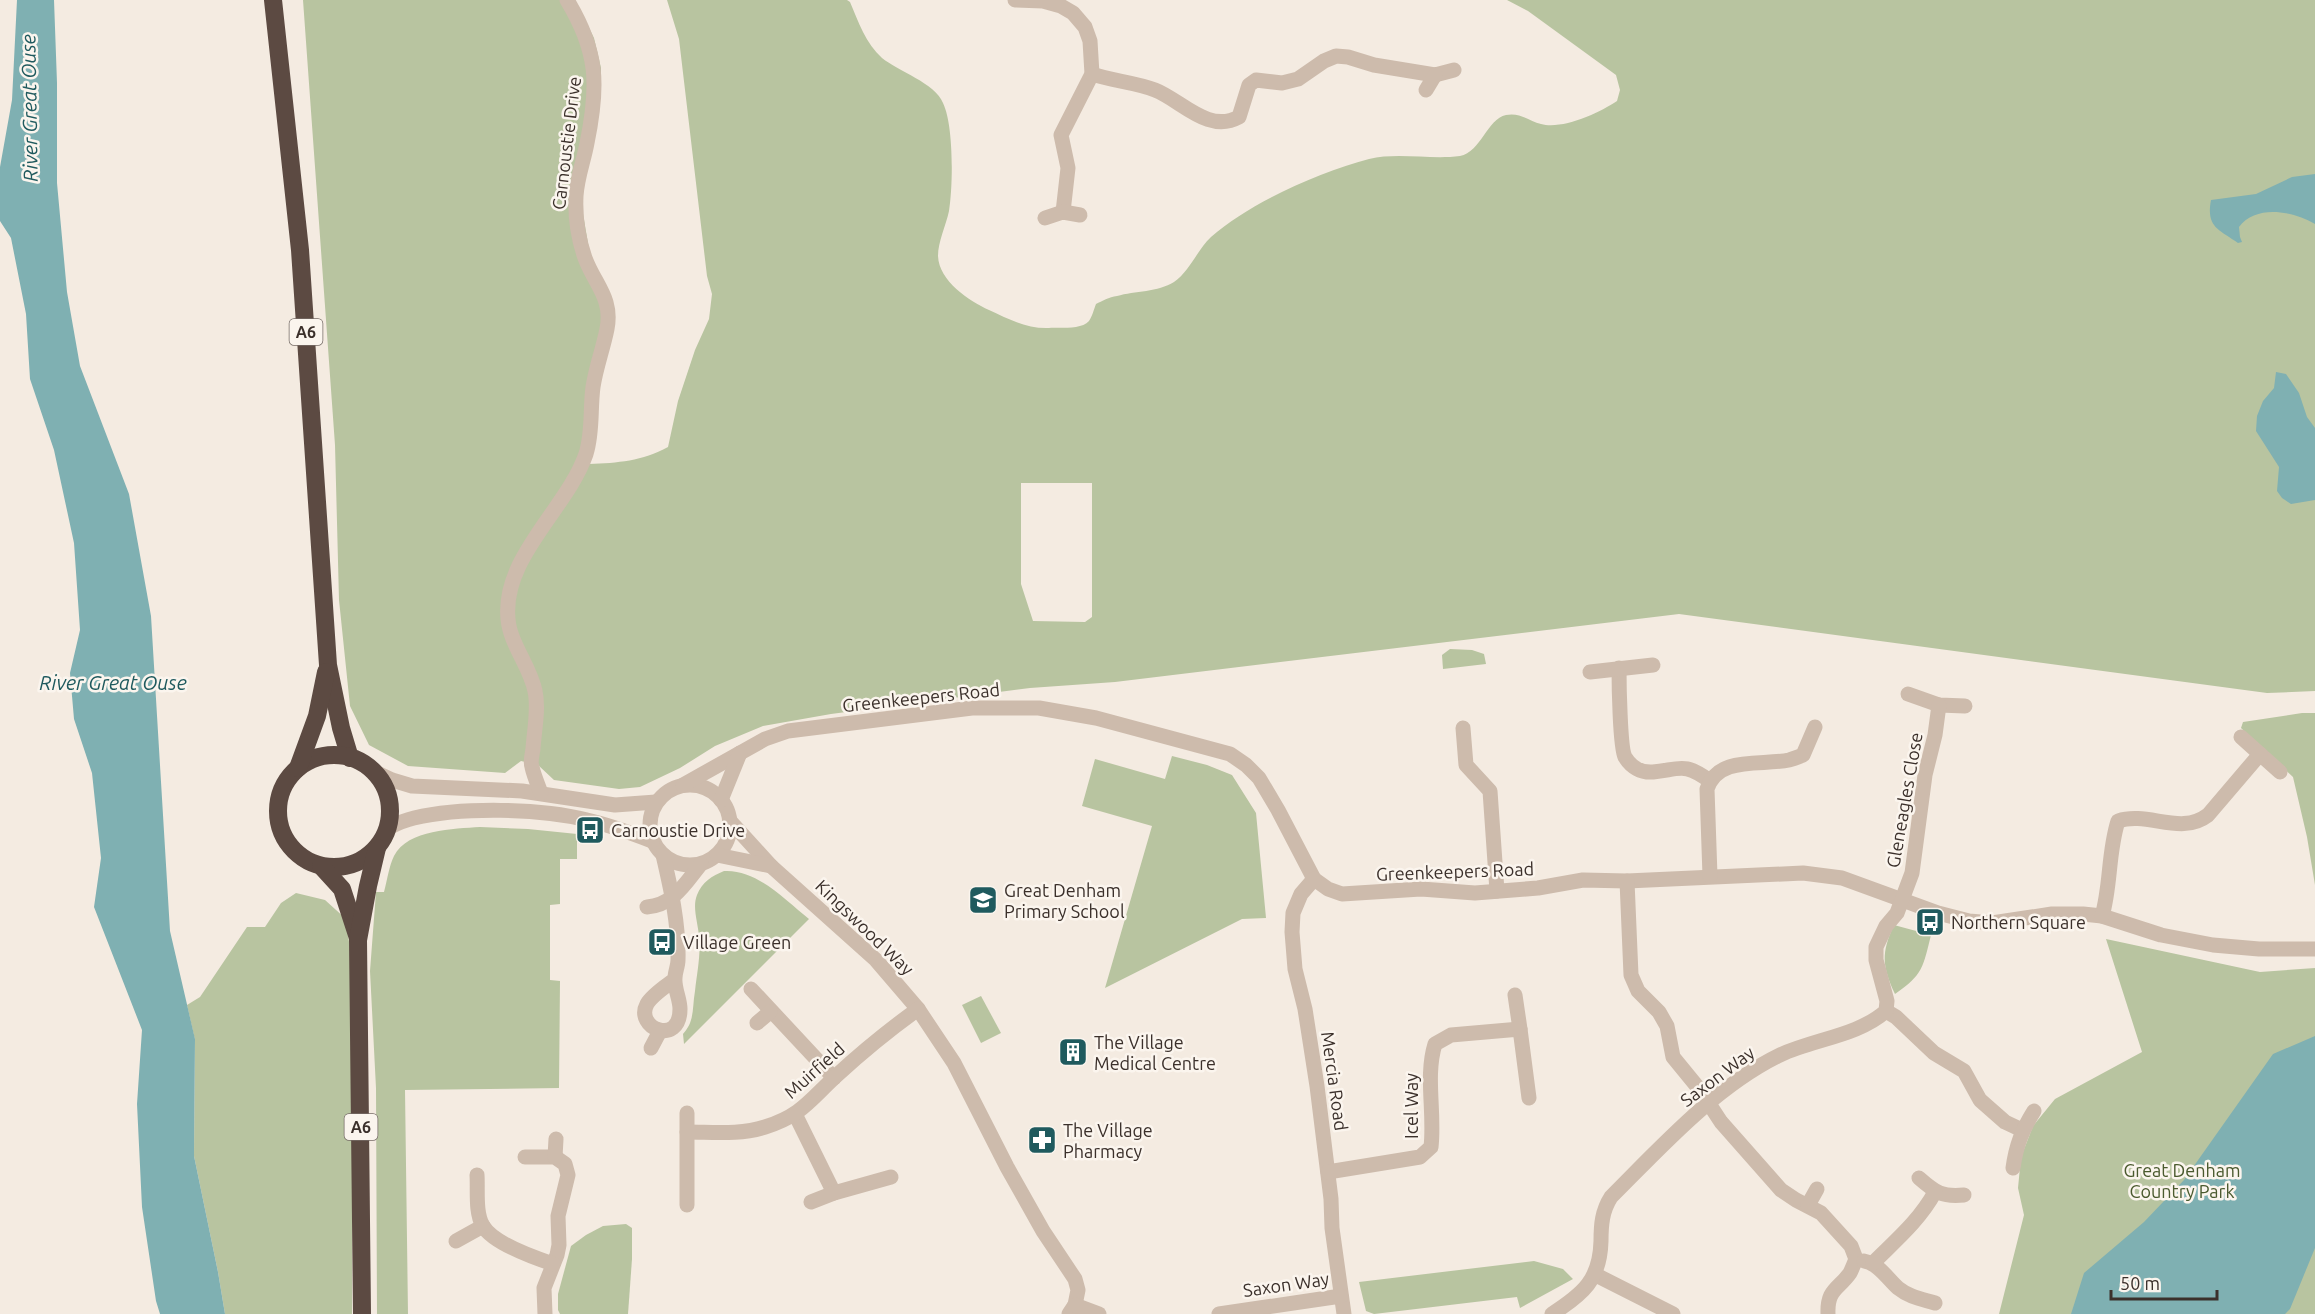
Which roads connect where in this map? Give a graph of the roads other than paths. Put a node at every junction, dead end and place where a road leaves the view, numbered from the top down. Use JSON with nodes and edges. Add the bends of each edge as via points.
{"nodes":[{"id":1,"x":273,"y":0,"type":"edge"},
{"id":2,"x":567,"y":0,"type":"edge"},
{"id":3,"x":1016,"y":0,"type":"edge"},
{"id":4,"x":1454,"y":70,"type":"dead end"},
{"id":5,"x":1092,"y":74,"type":"junction"},
{"id":6,"x":1435,"y":75,"type":"junction"},
{"id":7,"x":1426,"y":90,"type":"dead end"},
{"id":8,"x":1063,"y":212,"type":"junction"},
{"id":9,"x":1080,"y":215,"type":"dead end"},
{"id":10,"x":1045,"y":218,"type":"dead end"},
{"id":11,"x":328,"y":665,"type":"junction"},
{"id":12,"x":1653,"y":665,"type":"dead end"},
{"id":13,"x":1619,"y":668,"type":"junction"},
{"id":14,"x":1590,"y":672,"type":"dead end"},
{"id":15,"x":1908,"y":694,"type":"dead end"},
{"id":16,"x":1939,"y":705,"type":"junction"},
{"id":17,"x":1965,"y":706,"type":"dead end"},
{"id":18,"x":1815,"y":727,"type":"dead end"},
{"id":19,"x":1463,"y":728,"type":"dead end"},
{"id":20,"x":2241,"y":737,"type":"dead end"},
{"id":21,"x":740,"y":753,"type":"junction"},
{"id":22,"x":2260,"y":754,"type":"junction"},
{"id":23,"x":350,"y":758,"type":"junction"},
{"id":24,"x":531,"y":766,"type":"junction"},
{"id":25,"x":298,"y":768,"type":"junction"},
{"id":26,"x":373,"y":771,"type":"junction"},
{"id":27,"x":2280,"y":772,"type":"dead end"},
{"id":28,"x":1710,"y":781,"type":"junction"},
{"id":29,"x":683,"y":785,"type":"junction"},
{"id":30,"x":510,"y":790,"type":"junction"},
{"id":31,"x":541,"y":793,"type":"junction"},
{"id":32,"x":721,"y":800,"type":"junction"},
{"id":33,"x":656,"y":802,"type":"junction"},
{"id":34,"x":730,"y":821,"type":"junction"},
{"id":35,"x":388,"y":828,"type":"junction"},
{"id":36,"x":652,"y":841,"type":"junction"},
{"id":37,"x":377,"y":848,"type":"junction"},
{"id":38,"x":663,"y":855,"type":"junction"},
{"id":39,"x":717,"y":855,"type":"junction"},
{"id":40,"x":701,"y":864,"type":"junction"},
{"id":41,"x":321,"y":866,"type":"junction"},
{"id":42,"x":771,"y":866,"type":"junction"},
{"id":43,"x":1710,"y":876,"type":"junction"},
{"id":44,"x":1314,"y":879,"type":"junction"},
{"id":45,"x":1627,"y":881,"type":"junction"},
{"id":46,"x":1497,"y":891,"type":"junction"},
{"id":47,"x":672,"y":899,"type":"junction"},
{"id":48,"x":1903,"y":901,"type":"junction"},
{"id":49,"x":648,"y":907,"type":"dead end"},
{"id":50,"x":2102,"y":916,"type":"junction"},
{"id":51,"x":358,"y":940,"type":"junction"},
{"id":52,"x":2315,"y":949,"type":"edge"},
{"id":53,"x":674,"y":980,"type":"junction"},
{"id":54,"x":751,"y":989,"type":"dead end"},
{"id":55,"x":1515,"y":995,"type":"dead end"},
{"id":56,"x":918,"y":1009,"type":"junction"},
{"id":57,"x":770,"y":1011,"type":"junction"},
{"id":58,"x":1886,"y":1011,"type":"junction"},
{"id":59,"x":758,"y":1023,"type":"dead end"},
{"id":60,"x":1520,"y":1029,"type":"junction"},
{"id":61,"x":660,"y":1031,"type":"junction"},
{"id":62,"x":651,"y":1048,"type":"dead end"},
{"id":63,"x":834,"y":1078,"type":"junction"},
{"id":64,"x":1529,"y":1098,"type":"dead end"},
{"id":65,"x":1709,"y":1105,"type":"junction"},
{"id":66,"x":2034,"y":1111,"type":"dead end"},
{"id":67,"x":687,"y":1113,"type":"dead end"},
{"id":68,"x":795,"y":1114,"type":"junction"},
{"id":69,"x":2022,"y":1130,"type":"junction"},
{"id":70,"x":687,"y":1132,"type":"junction"},
{"id":71,"x":556,"y":1139,"type":"dead end"},
{"id":72,"x":525,"y":1157,"type":"dead end"},
{"id":73,"x":555,"y":1157,"type":"junction"},
{"id":74,"x":2013,"y":1168,"type":"dead end"},
{"id":75,"x":1328,"y":1172,"type":"junction"},
{"id":76,"x":477,"y":1175,"type":"dead end"},
{"id":77,"x":891,"y":1177,"type":"dead end"},
{"id":78,"x":1919,"y":1178,"type":"dead end"},
{"id":79,"x":1817,"y":1189,"type":"dead end"},
{"id":80,"x":1935,"y":1192,"type":"junction"},
{"id":81,"x":834,"y":1193,"type":"junction"},
{"id":82,"x":1964,"y":1195,"type":"dead end"},
{"id":83,"x":811,"y":1202,"type":"dead end"},
{"id":84,"x":687,"y":1205,"type":"dead end"},
{"id":85,"x":1808,"y":1205,"type":"junction"},
{"id":86,"x":483,"y":1226,"type":"junction"},
{"id":87,"x":456,"y":1241,"type":"dead end"},
{"id":88,"x":1856,"y":1260,"type":"junction"},
{"id":89,"x":1873,"y":1263,"type":"junction"},
{"id":90,"x":553,"y":1264,"type":"junction"},
{"id":91,"x":1596,"y":1275,"type":"junction"},
{"id":92,"x":1341,"y":1296,"type":"junction"},
{"id":93,"x":1935,"y":1303,"type":"dead end"},
{"id":94,"x":1072,"y":1309,"type":"edge"},
{"id":95,"x":362,"y":1314,"type":"edge"},
{"id":96,"x":545,"y":1314,"type":"edge"},
{"id":97,"x":1099,"y":1314,"type":"edge"},
{"id":98,"x":1218,"y":1314,"type":"edge"},
{"id":99,"x":1344,"y":1314,"type":"edge"},
{"id":100,"x":1552,"y":1314,"type":"edge"},
{"id":101,"x":1673,"y":1314,"type":"edge"},
{"id":102,"x":1828,"y":1314,"type":"edge"}],
"edges":[{"from":1,"to":11,"type":"highway","number":"A6","via":[[300,250]]},
{"from":2,"to":24,"type":"street","name":"Carnoustie Drive","via":[[590,46],[595,70],[595,95],[575,213],[586,260],[608,307],[607,328],[595,373],[586,453],[575,478],[517,568],[510,591],[508,619],[535,690]]},
{"from":3,"to":5,"type":"street","via":[[1043,1],[1073,13],[1090,41]]},
{"from":4,"to":6,"type":"street"},
{"from":5,"to":6,"type":"street","via":[[1154,90],[1196,115],[1216,120],[1239,117],[1249,84],[1256,80],[1282,83],[1298,79],[1336,56]]},
{"from":5,"to":8,"type":"street","via":[[1061,135],[1068,168]]},
{"from":6,"to":7,"type":"street"},
{"from":8,"to":9,"type":"street"},
{"from":8,"to":10,"type":"street"},
{"from":11,"to":23,"type":"highway","number":"A6"},
{"from":11,"to":25,"type":"highway","number":"A6","via":[[317,716]]},
{"from":12,"to":13,"type":"street"},
{"from":13,"to":14,"type":"street"},
{"from":13,"to":28,"type":"street","via":[[1624,755],[1635,769],[1695,770]]},
{"from":15,"to":16,"type":"street"},
{"from":16,"to":17,"type":"street"},
{"from":16,"to":48,"type":"street","name":"Gleneagles Close","via":[[1912,873]]},
{"from":18,"to":28,"type":"street","via":[[1803,755],[1743,763]]},
{"from":19,"to":46,"type":"street","via":[[1466,765],[1490,791]]},
{"from":20,"to":22,"type":"street"},
{"from":21,"to":29,"type":"street","name":"Greenkeepers Road"},
{"from":21,"to":32,"type":"street"},
{"from":21,"to":44,"type":"street","name":"Greenkeepers Road","via":[[788,731],[972,708],[1039,708],[1096,718],[1208,746],[1246,765],[1274,802]]},
{"from":22,"to":27,"type":"street"},
{"from":22,"to":50,"type":"street","via":[[2200,822],[2187,825],[2128,818],[2118,821]]},
{"from":23,"to":25,"type":"highway","via":[[332,755]]},
{"from":23,"to":26,"type":"highway"},
{"from":24,"to":30,"type":"street"},
{"from":24,"to":31,"type":"street","name":"Carnoustie Drive"},
{"from":25,"to":41,"type":"highway","via":[[280,797],[278,815],[291,848]]},
{"from":26,"to":30,"type":"street","via":[[412,786]]},
{"from":26,"to":35,"type":"highway","via":[[389,797]]},
{"from":28,"to":43,"type":"street"},
{"from":29,"to":32,"type":"street","via":[[711,790]]},
{"from":29,"to":33,"type":"street"},
{"from":30,"to":31,"type":"street"},
{"from":31,"to":33,"type":"street","via":[[615,804]]},
{"from":32,"to":34,"type":"street"},
{"from":33,"to":36,"type":"street","via":[[649,828]]},
{"from":34,"to":39,"type":"street","via":[[727,839]]},
{"from":34,"to":42,"type":"street","name":"Kingswood Way"},
{"from":35,"to":36,"type":"street","via":[[413,818],[465,812],[536,813],[584,819]]},
{"from":35,"to":37,"type":"highway"},
{"from":36,"to":38,"type":"street"},
{"from":37,"to":41,"type":"highway","via":[[361,861],[341,867]]},
{"from":37,"to":51,"type":"highway","number":"A6"},
{"from":38,"to":40,"type":"street","via":[[674,862]]},
{"from":38,"to":47,"type":"street"},
{"from":39,"to":40,"type":"street"},
{"from":39,"to":42,"type":"street"},
{"from":40,"to":47,"type":"street"},
{"from":41,"to":51,"type":"highway","number":"A6","via":[[342,889]]},
{"from":42,"to":56,"type":"street","name":"Kingswood Way","via":[[876,960]]},
{"from":43,"to":45,"type":"street","name":"Greenkeepers Road"},
{"from":43,"to":48,"type":"street","name":"Greenkeepers Road","via":[[1820,874],[1842,878]]},
{"from":44,"to":46,"type":"street","name":"Greenkeepers Road","via":[[1342,894],[1421,889]]},
{"from":44,"to":75,"type":"street","name":"Mercia Road","via":[[1301,894],[1293,913],[1292,932]]},
{"from":45,"to":46,"type":"street","name":"Greenkeepers Road","via":[[1583,880]]},
{"from":45,"to":65,"type":"street","via":[[1634,984],[1659,1012],[1667,1026],[1673,1057]]},
{"from":47,"to":49,"type":"street"},
{"from":47,"to":53,"type":"street","via":[[678,961]]},
{"from":48,"to":50,"type":"street","name":"Greenkeepers Road","via":[[1938,914],[1992,923],[2052,914]]},
{"from":48,"to":58,"type":"street","via":[[1876,947]]},
{"from":50,"to":52,"type":"street","name":"Greenkeepers Road","via":[[2186,941],[2259,949]]},
{"from":51,"to":95,"type":"highway","number":"A6"},
{"from":53,"to":61,"type":"street","via":[[681,999],[680,1017],[675,1026]]},
{"from":53,"to":61,"type":"street","via":[[647,1004],[645,1015],[649,1025]]},
{"from":54,"to":57,"type":"street"},
{"from":55,"to":60,"type":"street"},
{"from":56,"to":63,"type":"street","name":"Muirfield"},
{"from":56,"to":94,"type":"street","name":"Kingswood Way","via":[[954,1063],[1007,1167],[1075,1279],[1078,1290]]},
{"from":57,"to":59,"type":"street"},
{"from":57,"to":63,"type":"street"},
{"from":58,"to":65,"type":"street","name":"Saxon Way","via":[[1859,1027],[1782,1055],[1745,1075]]},
{"from":58,"to":69,"type":"street","via":[[1934,1053],[1964,1071],[1980,1100],[2005,1122]]},
{"from":60,"to":64,"type":"street"},
{"from":60,"to":75,"type":"street","name":"Icel Way","via":[[1451,1035],[1435,1044],[1431,1059],[1431,1147],[1420,1158]]},
{"from":61,"to":62,"type":"street"},
{"from":63,"to":68,"type":"street","name":"Muirfield"},
{"from":65,"to":85,"type":"street","via":[[1781,1190]]},
{"from":65,"to":91,"type":"street","name":"Saxon Way","via":[[1611,1197],[1602,1220]]},
{"from":66,"to":69,"type":"street"},
{"from":67,"to":70,"type":"street"},
{"from":68,"to":70,"type":"street","name":"Muirfield","via":[[765,1127],[726,1133]]},
{"from":68,"to":81,"type":"street"},
{"from":69,"to":74,"type":"street"},
{"from":70,"to":84,"type":"street"},
{"from":71,"to":73,"type":"street"},
{"from":72,"to":73,"type":"street"},
{"from":73,"to":90,"type":"street","via":[[565,1164],[568,1175],[558,1216],[559,1245]]},
{"from":75,"to":92,"type":"street","name":"Mercia Road"},
{"from":76,"to":86,"type":"street"},
{"from":77,"to":81,"type":"street"},
{"from":78,"to":80,"type":"street"},
{"from":79,"to":85,"type":"street"},
{"from":80,"to":82,"type":"street"},
{"from":80,"to":89,"type":"street","via":[[1911,1227]]},
{"from":81,"to":83,"type":"street"},
{"from":85,"to":88,"type":"street","via":[[1821,1213],[1851,1246]]},
{"from":86,"to":87,"type":"street"},
{"from":86,"to":90,"type":"street","via":[[495,1237]]},
{"from":88,"to":89,"type":"street"},
{"from":88,"to":102,"type":"street","via":[[1850,1274],[1831,1295]]},
{"from":89,"to":93,"type":"street","via":[[1900,1289]]},
{"from":90,"to":96,"type":"street","via":[[544,1288]]},
{"from":91,"to":100,"type":"street","via":[[1585,1290]]},
{"from":91,"to":101,"type":"street"},
{"from":92,"to":98,"type":"street","name":"Saxon Way"},
{"from":92,"to":99,"type":"street","name":"Saxon Way"},
{"from":94,"to":97,"type":"street"}]}
